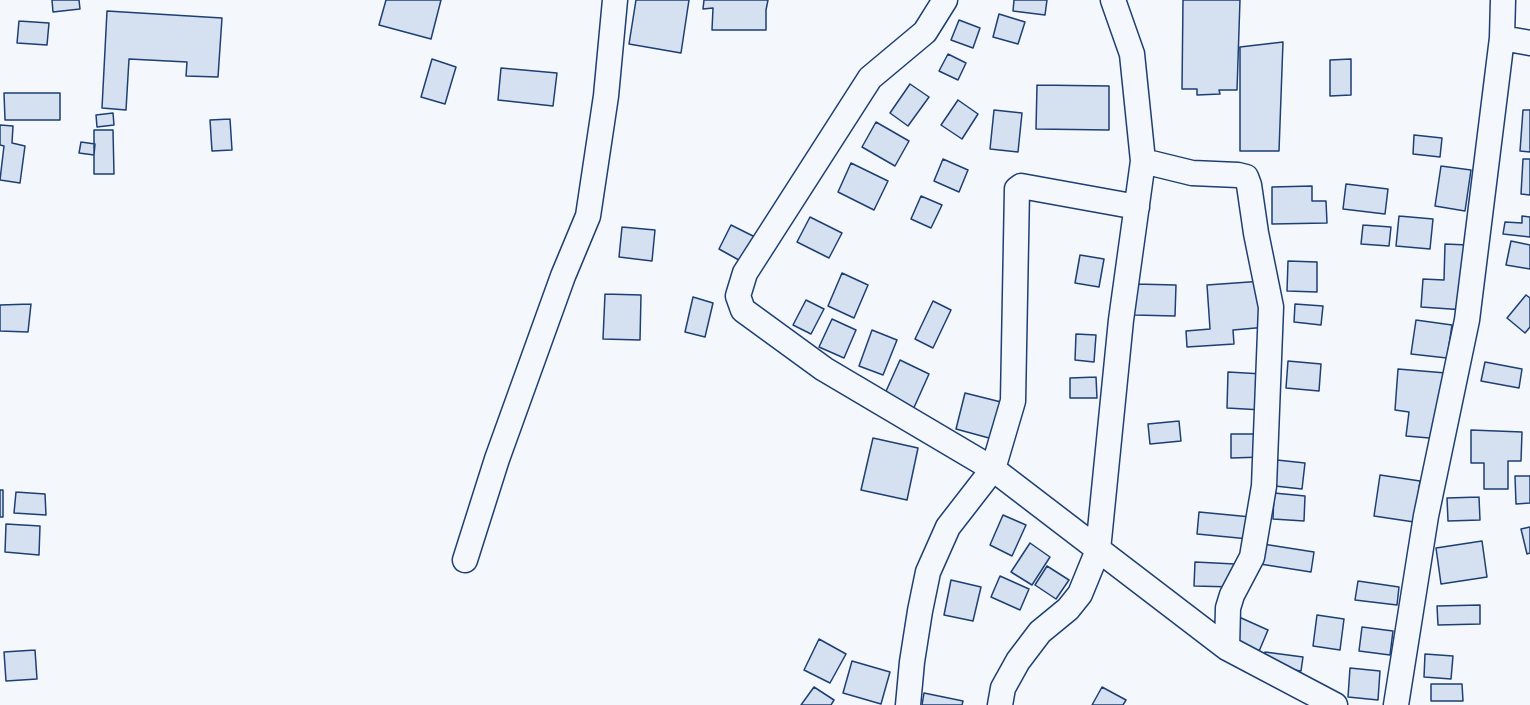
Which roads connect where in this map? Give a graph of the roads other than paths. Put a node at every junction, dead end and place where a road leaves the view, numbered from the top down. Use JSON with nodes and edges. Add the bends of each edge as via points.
{"nodes":[{"id":1,"x":615,"y":0,"type":"edge"},
{"id":2,"x":945,"y":0,"type":"edge"},
{"id":3,"x":1113,"y":0,"type":"edge"},
{"id":4,"x":1503,"y":0,"type":"edge"},
{"id":5,"x":1502,"y":38,"type":"junction"},
{"id":6,"x":1530,"y":43,"type":"edge"},
{"id":7,"x":1143,"y":161,"type":"junction"},
{"id":8,"x":1137,"y":207,"type":"junction"},
{"id":9,"x":993,"y":469,"type":"junction"},
{"id":10,"x":1098,"y":550,"type":"junction"},
{"id":11,"x":465,"y":560,"type":"dead end"},
{"id":12,"x":1227,"y":648,"type":"junction"},
{"id":13,"x":908,"y":705,"type":"edge"},
{"id":14,"x":999,"y":705,"type":"edge"},
{"id":15,"x":1335,"y":705,"type":"edge"},
{"id":16,"x":1396,"y":705,"type":"edge"}],
"edges":[{"from":1,"to":11,"type":"street","via":[[588,216],[497,459]]},
{"from":2,"to":9,"type":"street","via":[[925,33],[870,78],[745,273],[738,296],[743,310],[824,369]]},
{"from":3,"to":7,"type":"street","via":[[1132,54]]},
{"from":4,"to":5,"type":"street"},
{"from":5,"to":6,"type":"street"},
{"from":5,"to":16,"type":"street","via":[[1467,320],[1426,516]]},
{"from":7,"to":8,"type":"street"},
{"from":7,"to":12,"type":"street","via":[[1192,173],[1238,175],[1246,177],[1249,185],[1270,308],[1264,486],[1252,557],[1228,608]]},
{"from":8,"to":9,"type":"street","via":[[1021,186],[1017,189],[1013,401]]},
{"from":8,"to":10,"type":"street","via":[[1120,320]]},
{"from":9,"to":10,"type":"street"},
{"from":9,"to":13,"type":"street","via":[[948,527],[928,572]]},
{"from":10,"to":12,"type":"street"},
{"from":10,"to":14,"type":"street","via":[[1080,594],[1018,661],[1003,688]]},
{"from":12,"to":15,"type":"street"}]}
